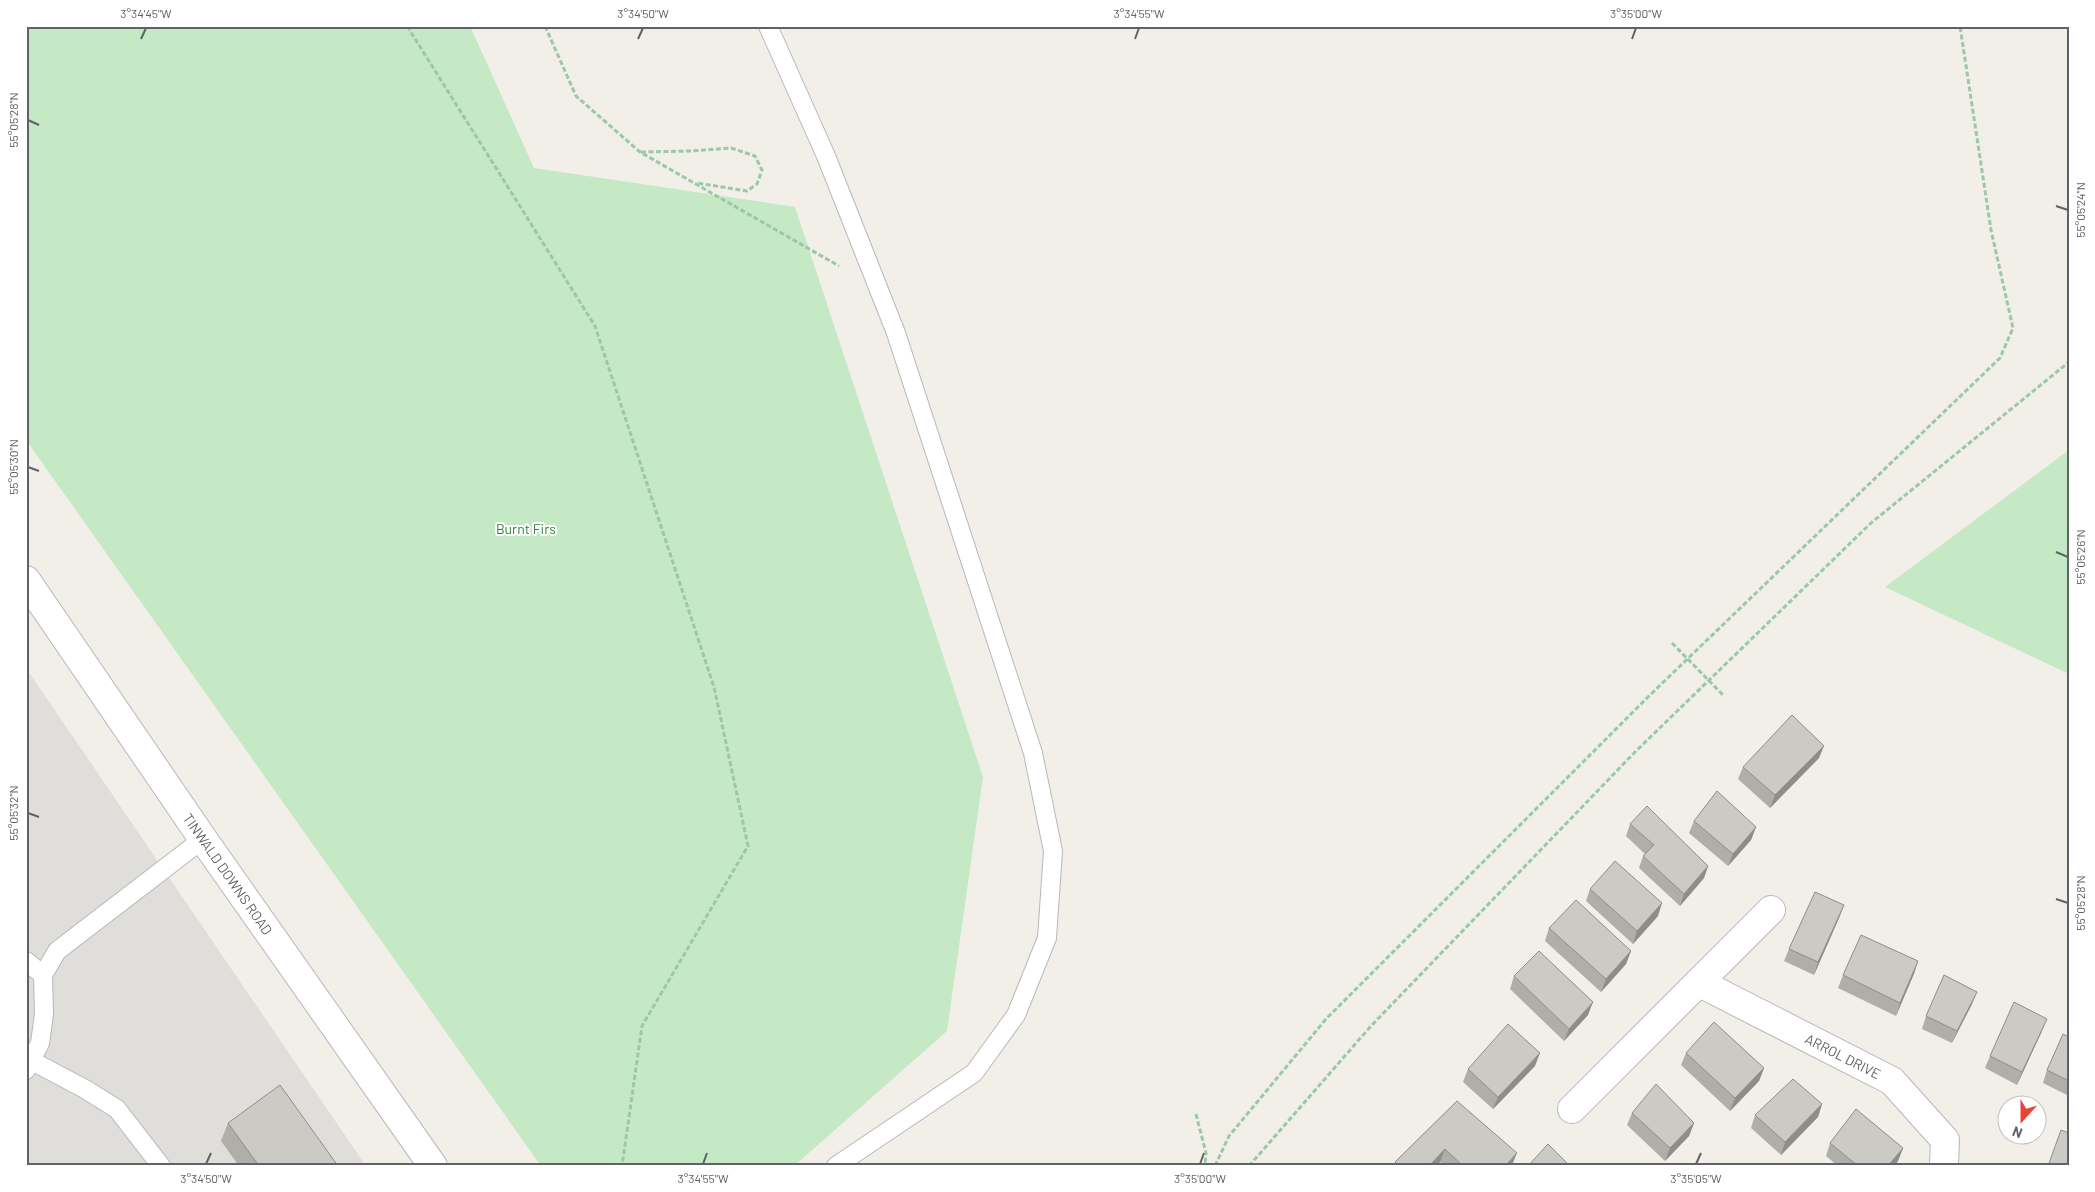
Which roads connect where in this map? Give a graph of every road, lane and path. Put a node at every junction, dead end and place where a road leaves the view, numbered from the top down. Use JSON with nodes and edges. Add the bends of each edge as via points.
{"nodes":[{"id":1,"x":407,"y":26,"type":"edge"},
{"id":2,"x":545,"y":26,"type":"edge"},
{"id":3,"x":768,"y":26,"type":"edge"},
{"id":4,"x":1960,"y":26,"type":"edge"},
{"id":5,"x":640,"y":152,"type":"junction"},
{"id":6,"x":695,"y":183,"type":"junction"},
{"id":7,"x":879,"y":289,"type":"junction"},
{"id":8,"x":2069,"y":362,"type":"edge"},
{"id":9,"x":26,"y":580,"type":"edge"},
{"id":10,"x":1672,"y":643,"type":"dead end"},
{"id":11,"x":1722,"y":695,"type":"dead end"},
{"id":12,"x":203,"y":839,"type":"junction"},
{"id":13,"x":1771,"y":910,"type":"dead end"},
{"id":14,"x":26,"y":961,"type":"edge"},
{"id":15,"x":43,"y":975,"type":"junction"},
{"id":16,"x":1700,"y":983,"type":"junction"},
{"id":17,"x":29,"y":1065,"type":"edge"},
{"id":18,"x":1572,"y":1109,"type":"dead end"},
{"id":19,"x":1196,"y":1114,"type":"dead end"},
{"id":20,"x":161,"y":1166,"type":"edge"},
{"id":21,"x":433,"y":1166,"type":"edge"},
{"id":22,"x":622,"y":1166,"type":"edge"},
{"id":23,"x":836,"y":1166,"type":"edge"},
{"id":24,"x":1205,"y":1166,"type":"edge"},
{"id":25,"x":1215,"y":1166,"type":"edge"},
{"id":26,"x":1249,"y":1166,"type":"edge"},
{"id":27,"x":1944,"y":1166,"type":"edge"}],
"edges":[{"from":1,"to":22,"type":"path","via":[[595,326],[714,687],[748,846],[642,1026]]},
{"from":2,"to":5,"type":"path","via":[[576,96]]},
{"from":3,"to":7,"type":"lane","via":[[826,156]]},
{"from":4,"to":25,"type":"path","via":[[1991,230],[2012,328],[2000,358],[1651,694],[1326,1019],[1229,1136]]},
{"from":5,"to":6,"type":"path"},
{"from":5,"to":6,"type":"path","via":[[732,148],[755,156],[762,170],[757,184],[747,191]]},
{"from":6,"to":7,"type":"path"},
{"from":7,"to":23,"type":"lane","via":[[1033,753],[1053,851],[1047,938],[1016,1015],[974,1073]]},
{"from":8,"to":26,"type":"path","via":[[1871,523],[1636,751],[1371,1026]]},
{"from":9,"to":12,"type":"street","name":"TINWALD DOWNS ROAD"},
{"from":10,"to":11,"type":"path","bridge":true},
{"from":12,"to":15,"type":"lane","via":[[57,951]]},
{"from":12,"to":21,"type":"street","name":"TINWALD DOWNS ROAD"},
{"from":13,"to":16,"type":"street"},
{"from":14,"to":15,"type":"lane"},
{"from":15,"to":17,"type":"lane","via":[[44,1014],[40,1043]]},
{"from":16,"to":18,"type":"street"},
{"from":16,"to":27,"type":"street","name":"ARROL DRIVE","via":[[1892,1081],[1945,1140]]},
{"from":17,"to":20,"type":"lane","via":[[84,1088],[117,1109]]},
{"from":19,"to":24,"type":"path","via":[[1206,1153]]}]}
